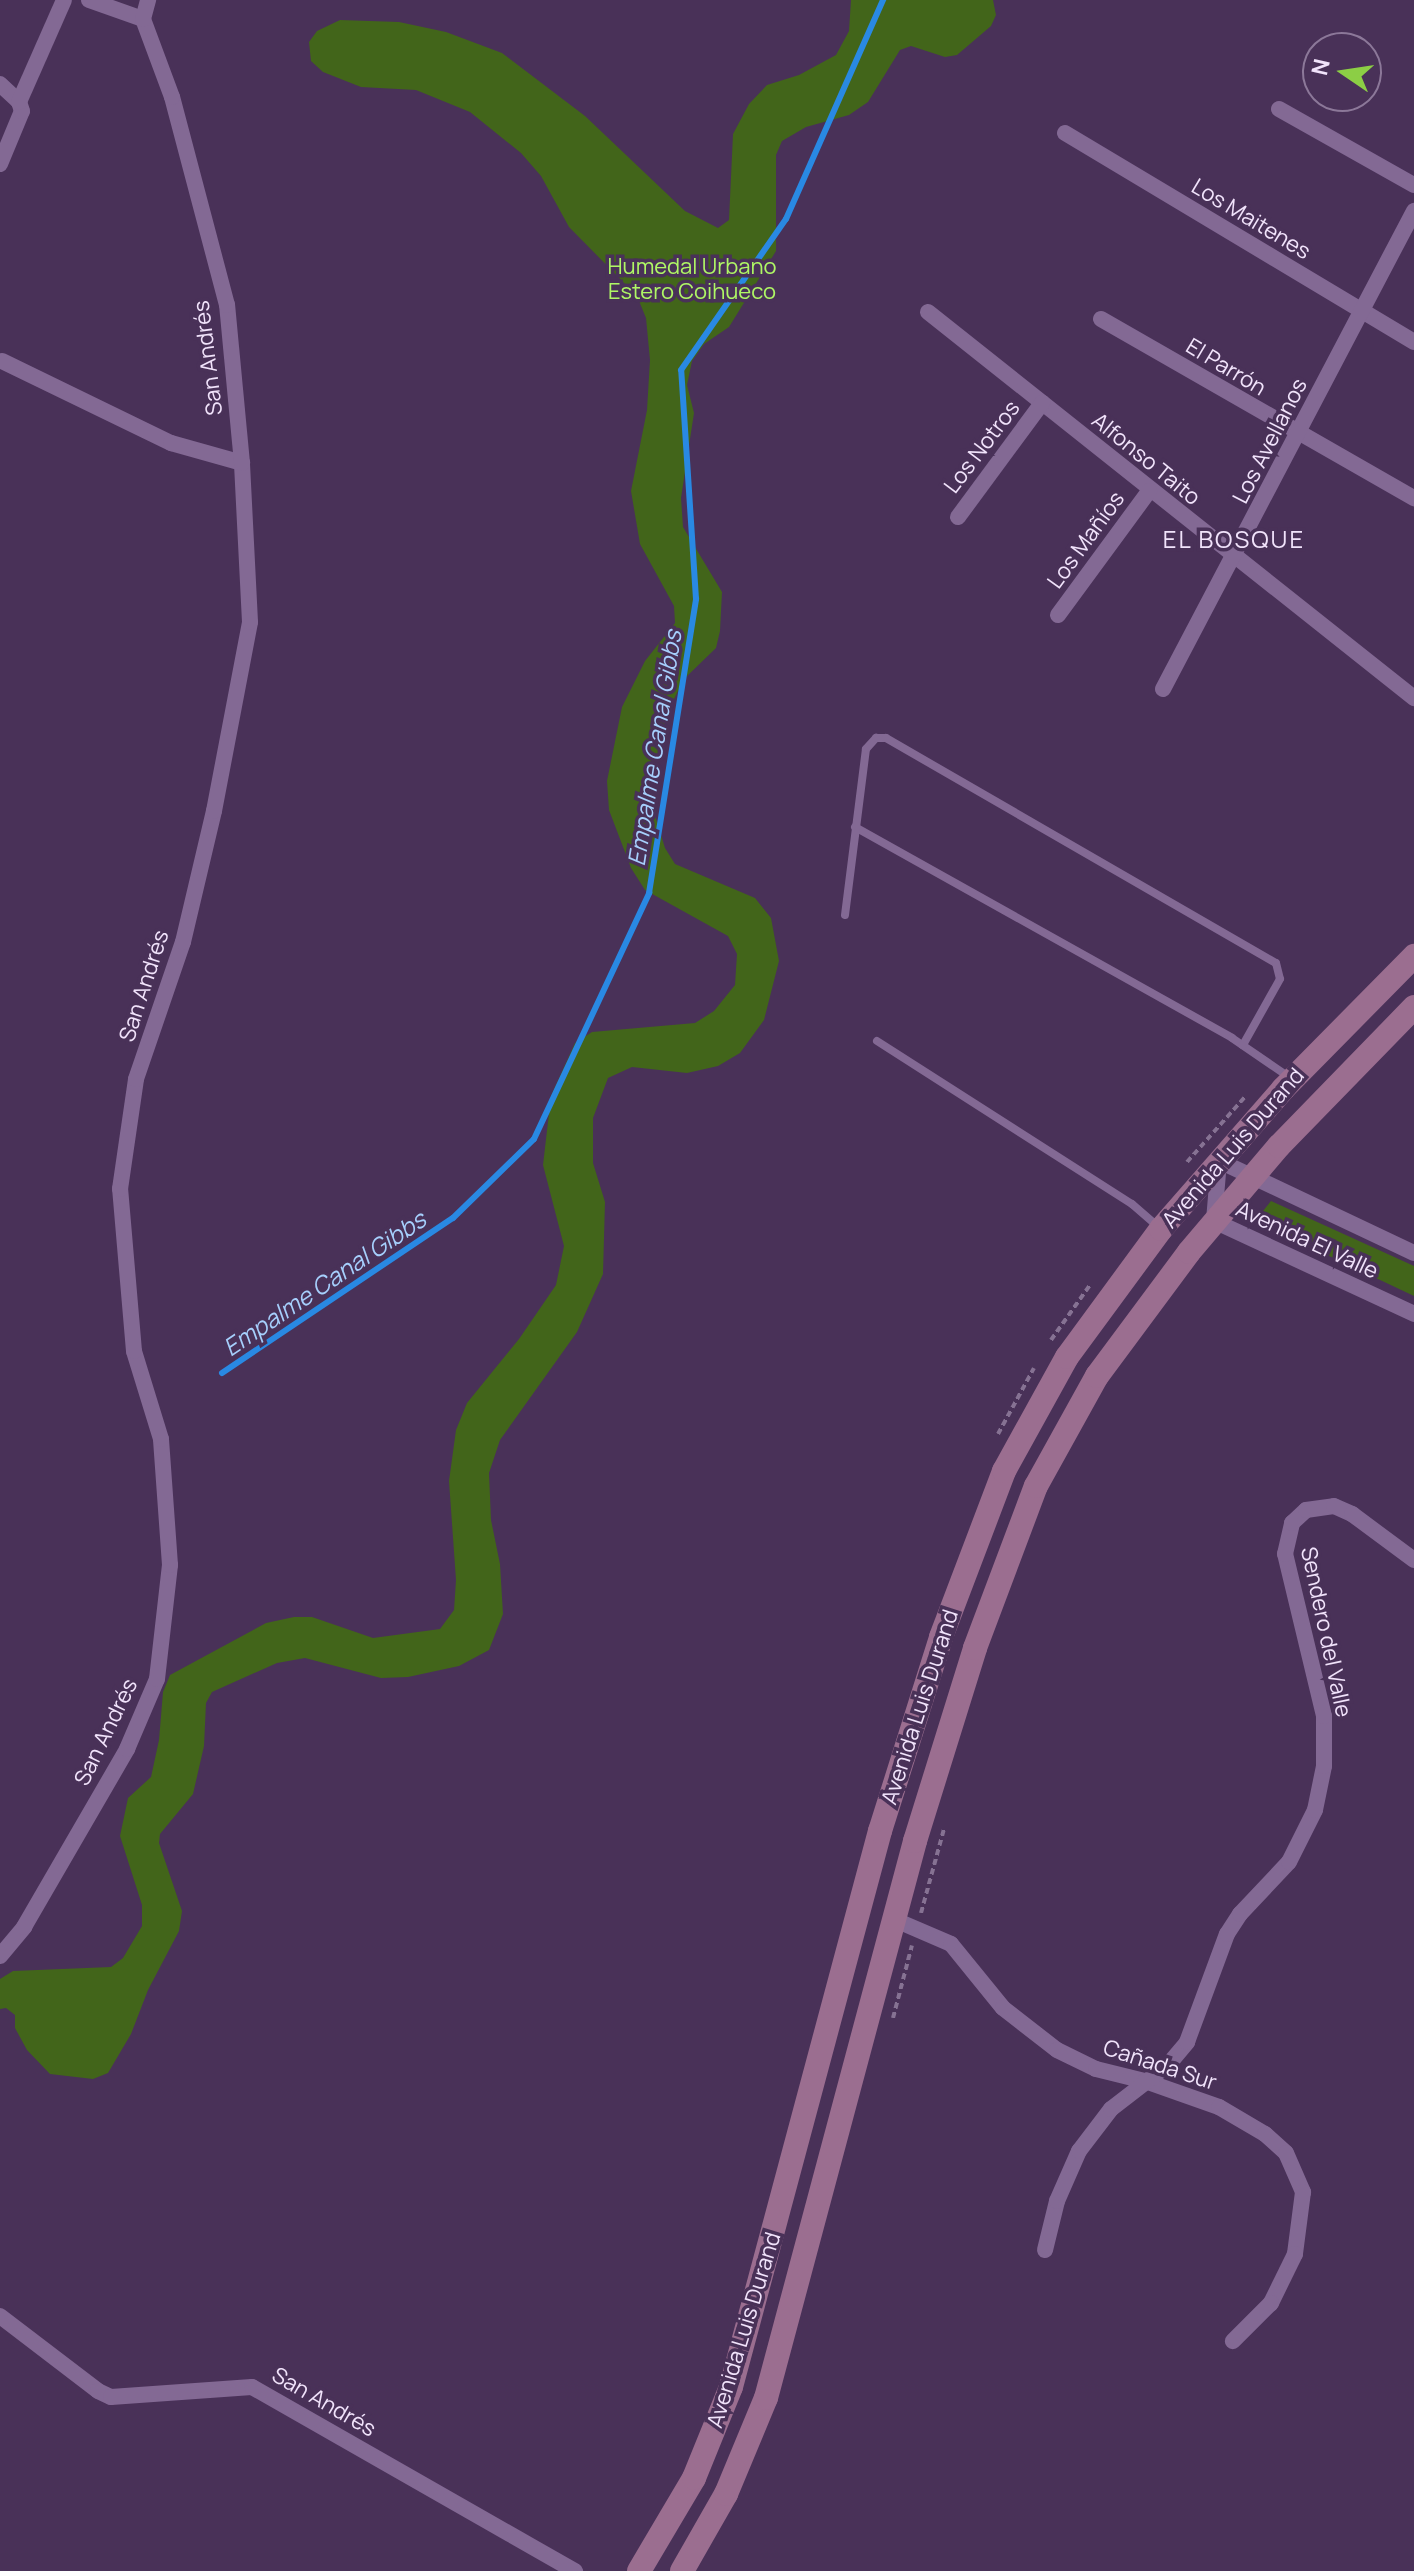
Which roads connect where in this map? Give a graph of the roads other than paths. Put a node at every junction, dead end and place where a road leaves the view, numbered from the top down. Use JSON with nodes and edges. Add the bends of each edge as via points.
{"nodes":[{"id":1,"x":64,"y":0,"type":"edge"},
{"id":2,"x":89,"y":0,"type":"edge"},
{"id":3,"x":148,"y":0,"type":"edge"},
{"id":4,"x":143,"y":19,"type":"junction"},
{"id":5,"x":0,"y":84,"type":"edge"},
{"id":6,"x":19,"y":102,"type":"junction"},
{"id":7,"x":1279,"y":109,"type":"dead end"},
{"id":8,"x":1065,"y":133,"type":"dead end"},
{"id":9,"x":0,"y":164,"type":"edge"},
{"id":10,"x":1414,"y":185,"type":"edge"},
{"id":11,"x":1414,"y":211,"type":"edge"},
{"id":12,"x":1362,"y":311,"type":"junction"},
{"id":13,"x":928,"y":312,"type":"dead end"},
{"id":14,"x":1101,"y":319,"type":"dead end"},
{"id":15,"x":1414,"y":342,"type":"edge"},
{"id":16,"x":2,"y":361,"type":"dead end"},
{"id":17,"x":1042,"y":403,"type":"junction"},
{"id":18,"x":1297,"y":435,"type":"junction"},
{"id":19,"x":242,"y":463,"type":"junction"},
{"id":20,"x":1149,"y":491,"type":"junction"},
{"id":21,"x":1414,"y":498,"type":"edge"},
{"id":22,"x":958,"y":517,"type":"dead end"},
{"id":23,"x":1234,"y":557,"type":"junction"},
{"id":24,"x":1058,"y":615,"type":"dead end"},
{"id":25,"x":1163,"y":689,"type":"dead end"},
{"id":26,"x":1414,"y":698,"type":"edge"},
{"id":27,"x":855,"y":827,"type":"junction"},
{"id":28,"x":845,"y":915,"type":"dead end"},
{"id":29,"x":1414,"y":956,"type":"edge"},
{"id":30,"x":1414,"y":1007,"type":"edge"},
{"id":31,"x":877,"y":1041,"type":"dead end"},
{"id":32,"x":1243,"y":1045,"type":"junction"},
{"id":33,"x":1292,"y":1080,"type":"junction"},
{"id":34,"x":1219,"y":1161,"type":"junction"},
{"id":35,"x":1252,"y":1177,"type":"junction"},
{"id":36,"x":1214,"y":1221,"type":"junction"},
{"id":37,"x":1161,"y":1229,"type":"junction"},
{"id":38,"x":1414,"y":1253,"type":"edge"},
{"id":39,"x":1414,"y":1314,"type":"edge"},
{"id":40,"x":1414,"y":1560,"type":"edge"},
{"id":41,"x":893,"y":1919,"type":"junction"},
{"id":42,"x":0,"y":1956,"type":"edge"},
{"id":43,"x":1145,"y":2081,"type":"junction"},
{"id":44,"x":1045,"y":2250,"type":"dead end"},
{"id":45,"x":0,"y":2316,"type":"edge"},
{"id":46,"x":1233,"y":2341,"type":"dead end"},
{"id":47,"x":575,"y":2571,"type":"edge"},
{"id":48,"x":639,"y":2571,"type":"edge"},
{"id":49,"x":682,"y":2571,"type":"edge"}],
"edges":[{"from":1,"to":6,"type":"street"},
{"from":2,"to":4,"type":"street"},
{"from":3,"to":4,"type":"street"},
{"from":4,"to":19,"type":"street","name":"San Andrés","via":[[172,97],[227,305]]},
{"from":5,"to":6,"type":"street"},
{"from":6,"to":9,"type":"street","via":[[22,111]]},
{"from":7,"to":10,"type":"street"},
{"from":8,"to":12,"type":"street","name":"Los Maitenes"},
{"from":11,"to":12,"type":"street","name":"Los Avellanos"},
{"from":12,"to":15,"type":"street","name":"Los Maitenes"},
{"from":12,"to":18,"type":"street","name":"Los Avellanos"},
{"from":13,"to":17,"type":"street","name":"Alfonso Taito"},
{"from":14,"to":18,"type":"street","name":"El Parrón"},
{"from":16,"to":19,"type":"street","via":[[171,443]]},
{"from":17,"to":20,"type":"street","name":"Alfonso Taito"},
{"from":17,"to":22,"type":"street","name":"Los Notros"},
{"from":18,"to":21,"type":"street","name":"El Parrón"},
{"from":18,"to":23,"type":"street","name":"Los Avellanos"},
{"from":19,"to":42,"type":"street","name":"San Andrés","via":[[250,622],[183,942],[136,1079],[120,1189],[134,1351],[161,1439],[170,1565],[157,1679],[119,1762],[24,1927]]},
{"from":20,"to":23,"type":"street","name":"Alfonso Taito"},
{"from":20,"to":24,"type":"street","name":"Los Mañíos"},
{"from":23,"to":25,"type":"street","name":"Los Avellanos"},
{"from":23,"to":26,"type":"street","name":"Alfonso Taito"},
{"from":27,"to":28,"type":"lane"},
{"from":27,"to":32,"type":"lane"},
{"from":27,"to":32,"type":"lane","via":[[866,749],[876,738],[886,738],[1276,963],[1280,979]]},
{"from":29,"to":33,"type":"street","name":"Avenida Luis Durand"},
{"from":30,"to":35,"type":"street","name":"Avenida Luis Durand"},
{"from":31,"to":37,"type":"lane","via":[[1132,1204]]},
{"from":32,"to":33,"type":"lane"},
{"from":33,"to":34,"type":"street","name":"Avenida Luis Durand"},
{"from":34,"to":35,"type":"street","name":"Avenida El Valle"},
{"from":34,"to":36,"type":"street","name":"Avenida El Valle"},
{"from":34,"to":37,"type":"street","name":"Avenida Luis Durand"},
{"from":35,"to":36,"type":"street","name":"Avenida Luis Durand"},
{"from":35,"to":38,"type":"street","name":"Avenida El Valle"},
{"from":36,"to":39,"type":"street","name":"Avenida El Valle"},
{"from":36,"to":41,"type":"street","name":"Avenida Luis Durand","via":[[1105,1364],[1036,1486],[975,1648]]},
{"from":37,"to":48,"type":"street","name":"Avenida Luis Durand","via":[[1067,1357],[1023,1432],[987,1511],[880,1831],[731,2387],[694,2478]]},
{"from":40,"to":43,"type":"street","name":"Sendero del Valle","via":[[1334,1506],[1306,1510],[1292,1523],[1285,1554],[1324,1716],[1324,1766],[1315,1810],[1289,1862],[1227,1934],[1187,2042]]},
{"from":41,"to":43,"type":"street","name":"Cañada Sur","via":[[951,1944],[1003,2008],[1041,2040],[1096,2069]]},
{"from":41,"to":49,"type":"street","name":"Avenida Luis Durand","via":[[766,2398],[726,2494]]},
{"from":43,"to":44,"type":"street","name":"Sendero del Valle","via":[[1111,2109],[1079,2151],[1057,2201]]},
{"from":43,"to":46,"type":"street","name":"Cañada Sur","via":[[1219,2107],[1265,2134],[1286,2153],[1299,2178],[1302,2223],[1288,2274],[1263,2313]]},
{"from":45,"to":47,"type":"street","name":"San Andrés","via":[[111,2397],[252,2387]]}]}
